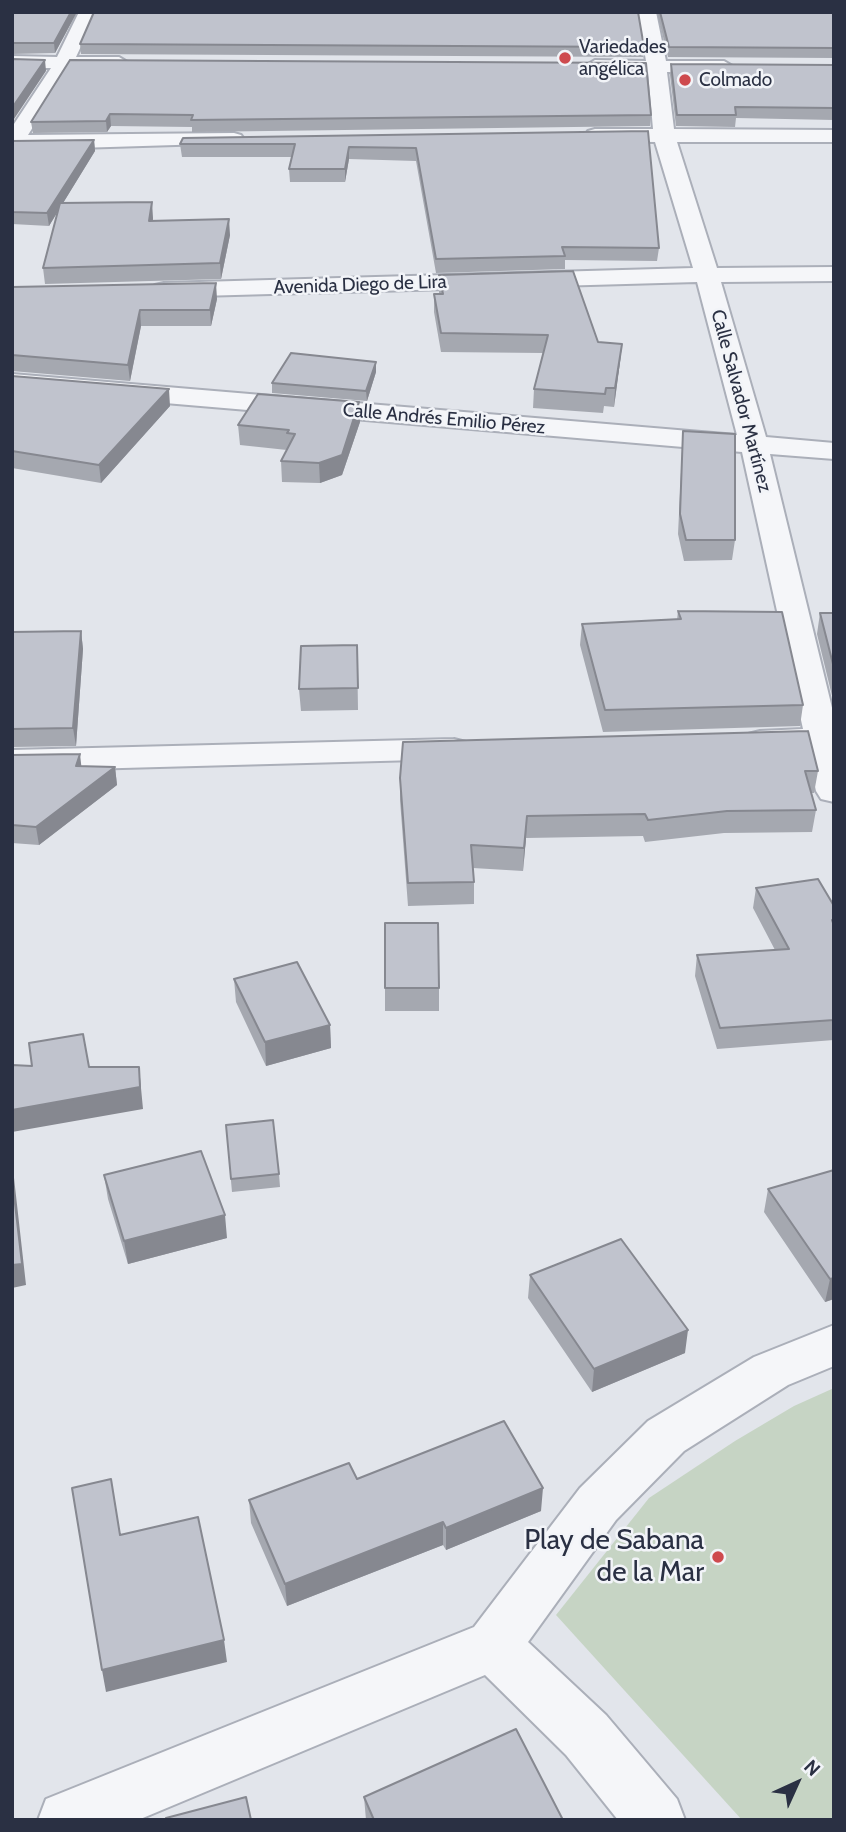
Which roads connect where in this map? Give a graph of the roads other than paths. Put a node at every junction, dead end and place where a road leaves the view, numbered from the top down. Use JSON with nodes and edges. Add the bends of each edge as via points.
{"nodes":[{"id":1,"x":88,"y":12,"type":"edge"},
{"id":2,"x":647,"y":12,"type":"edge"},
{"id":3,"x":12,"y":62,"type":"edge"},
{"id":4,"x":64,"y":63,"type":"junction"},
{"id":5,"x":133,"y":63,"type":"edge"},
{"id":6,"x":574,"y":66,"type":"edge"},
{"id":7,"x":657,"y":66,"type":"junction"},
{"id":8,"x":739,"y":67,"type":"edge"},
{"id":9,"x":664,"y":135,"type":"junction"},
{"id":10,"x":568,"y":136,"type":"edge"},
{"id":11,"x":834,"y":136,"type":"edge"},
{"id":12,"x":249,"y":139,"type":"edge"},
{"id":13,"x":13,"y":143,"type":"edge"},
{"id":14,"x":834,"y":274,"type":"edge"},
{"id":15,"x":707,"y":275,"type":"junction"},
{"id":16,"x":137,"y":291,"type":"edge"},
{"id":17,"x":12,"y":382,"type":"edge"},
{"id":18,"x":754,"y":445,"type":"junction"},
{"id":19,"x":834,"y":451,"type":"edge"},
{"id":20,"x":827,"y":739,"type":"edge"},
{"id":21,"x":723,"y":742,"type":"edge"},
{"id":22,"x":486,"y":748,"type":"edge"},
{"id":23,"x":12,"y":761,"type":"edge"},
{"id":24,"x":834,"y":790,"type":"edge"},
{"id":25,"x":834,"y":1345,"type":"edge"},
{"id":26,"x":493,"y":1645,"type":"junction"},
{"id":27,"x":66,"y":1820,"type":"edge"},
{"id":28,"x":656,"y":1820,"type":"edge"}],
"edges":[{"from":1,"to":4,"type":"street"},
{"from":2,"to":7,"type":"street","name":"Calle Salvador Martínez"},
{"from":3,"to":4,"type":"street"},
{"from":4,"to":5,"type":"street"},
{"from":4,"to":13,"type":"street"},
{"from":6,"to":7,"type":"street"},
{"from":7,"to":8,"type":"street"},
{"from":7,"to":9,"type":"street","name":"Calle Salvador Martínez"},
{"from":9,"to":10,"type":"street"},
{"from":9,"to":11,"type":"street"},
{"from":9,"to":15,"type":"street","name":"Calle Salvador Martínez"},
{"from":12,"to":13,"type":"street"},
{"from":14,"to":15,"type":"street","name":"Avenida Diego de Lira"},
{"from":15,"to":16,"type":"street","name":"Avenida Diego de Lira"},
{"from":15,"to":18,"type":"street","name":"Calle Salvador Martínez"},
{"from":17,"to":18,"type":"street","name":"Calle Andrés Emilio Pérez"},
{"from":18,"to":19,"type":"street","name":"Calle Andrés Emilio Pérez"},
{"from":18,"to":20,"type":"street","name":"Calle Salvador Martínez"},
{"from":20,"to":21,"type":"street"},
{"from":20,"to":24,"type":"street","name":"Calle Salvador Martínez"},
{"from":22,"to":23,"type":"street"},
{"from":25,"to":26,"type":"street","via":[[771,1371],[666,1436],[598,1504]]},
{"from":26,"to":27,"type":"street"},
{"from":26,"to":28,"type":"street","via":[[586,1735]]}]}
